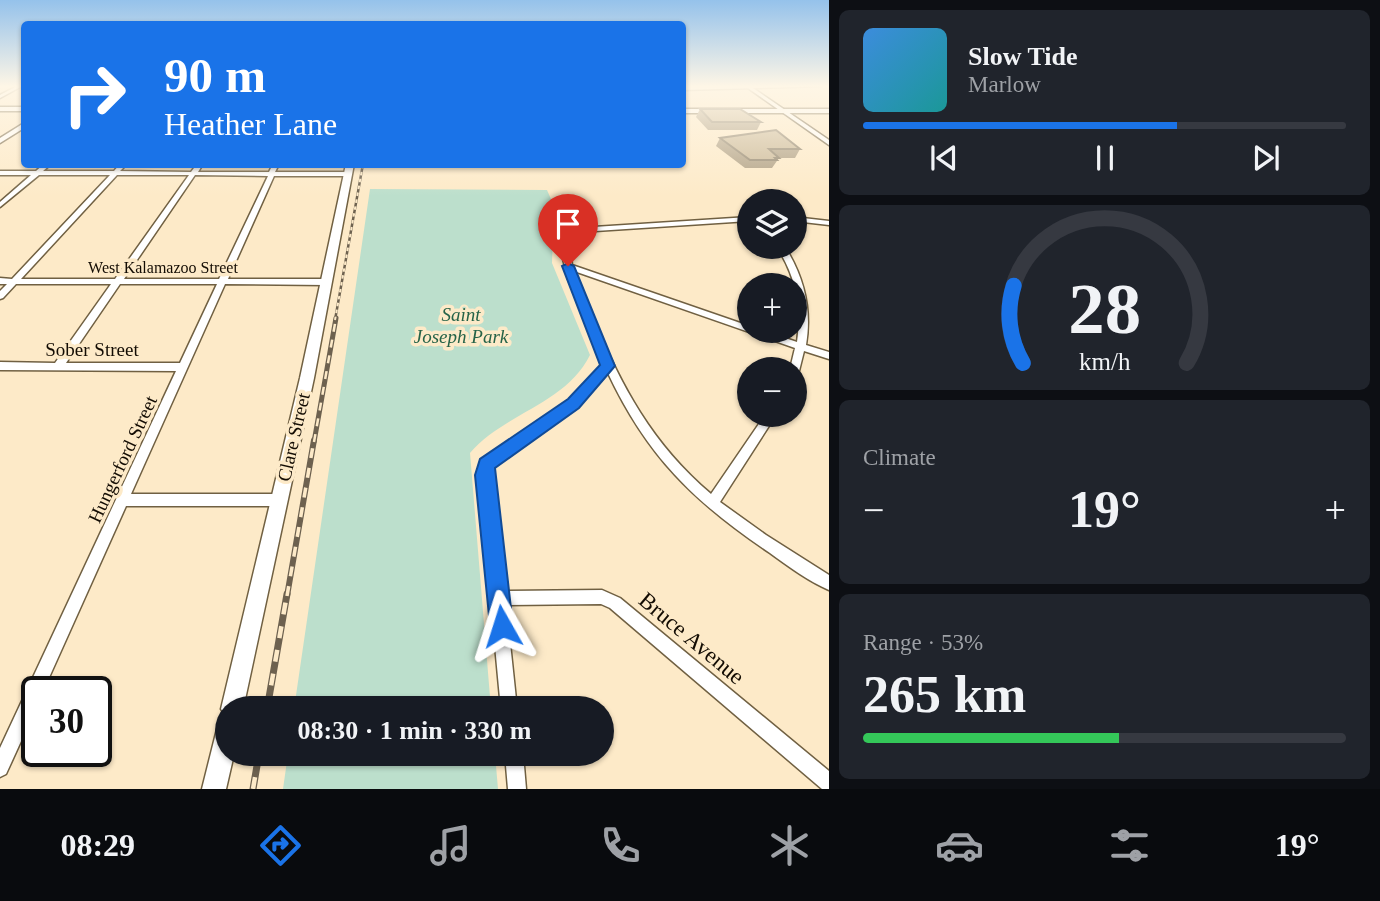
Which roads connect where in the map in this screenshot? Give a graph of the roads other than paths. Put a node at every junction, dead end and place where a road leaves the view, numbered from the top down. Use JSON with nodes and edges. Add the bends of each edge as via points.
{"nodes":[{"id":1,"x":801,"y":123,"type":"edge"},
{"id":2,"x":21,"y":127,"type":"edge"},
{"id":3,"x":827,"y":140,"type":"edge"},
{"id":4,"x":0,"y":141,"type":"edge"},
{"id":5,"x":44,"y":168,"type":"edge"},
{"id":6,"x":120,"y":168,"type":"edge"},
{"id":7,"x":198,"y":168,"type":"edge"},
{"id":8,"x":274,"y":169,"type":"edge"},
{"id":9,"x":349,"y":169,"type":"edge"},
{"id":10,"x":0,"y":173,"type":"edge"},
{"id":11,"x":37,"y":174,"type":"junction"},
{"id":12,"x":114,"y":174,"type":"junction"},
{"id":13,"x":194,"y":174,"type":"junction"},
{"id":14,"x":0,"y":205,"type":"edge"},
{"id":15,"x":737,"y":220,"type":"edge"},
{"id":16,"x":807,"y":220,"type":"edge"},
{"id":17,"x":829,"y":223,"type":"edge"},
{"id":18,"x":788,"y":259,"type":"edge"},
{"id":19,"x":568,"y":266,"type":"junction"},
{"id":20,"x":0,"y":281,"type":"edge"},
{"id":21,"x":14,"y":281,"type":"junction"},
{"id":22,"x":117,"y":281,"type":"junction"},
{"id":23,"x":223,"y":282,"type":"junction"},
{"id":24,"x":326,"y":282,"type":"junction"},
{"id":25,"x":0,"y":296,"type":"edge"},
{"id":26,"x":737,"y":325,"type":"edge"},
{"id":27,"x":791,"y":343,"type":"edge"},
{"id":28,"x":803,"y":347,"type":"junction"},
{"id":29,"x":829,"y":356,"type":"edge"},
{"id":30,"x":799,"y":357,"type":"edge"},
{"id":31,"x":0,"y":366,"type":"edge"},
{"id":32,"x":58,"y":366,"type":"junction"},
{"id":33,"x":608,"y":366,"type":"junction"},
{"id":34,"x":184,"y":367,"type":"junction"},
{"id":35,"x":763,"y":427,"type":"edge"},
{"id":36,"x":123,"y":500,"type":"junction"},
{"id":37,"x":278,"y":500,"type":"junction"},
{"id":38,"x":713,"y":502,"type":"junction"},
{"id":39,"x":829,"y":583,"type":"edge"},
{"id":40,"x":499,"y":598,"type":"junction"},
{"id":41,"x":235,"y":696,"type":"edge"},
{"id":42,"x":508,"y":696,"type":"edge"},
{"id":43,"x":219,"y":766,"type":"edge"},
{"id":44,"x":515,"y":766,"type":"edge"},
{"id":45,"x":0,"y":768,"type":"edge"},
{"id":46,"x":829,"y":783,"type":"edge"},
{"id":47,"x":214,"y":789,"type":"edge"},
{"id":48,"x":517,"y":789,"type":"edge"}],
"edges":[{"from":1,"to":3,"type":"street"},
{"from":2,"to":4,"type":"street"},
{"from":5,"to":11,"type":"street"},
{"from":6,"to":12,"type":"street"},
{"from":7,"to":13,"type":"street"},
{"from":8,"to":9,"type":"street"},
{"from":8,"to":13,"type":"street"},
{"from":8,"to":23,"type":"street","name":"Hungerford Street"},
{"from":9,"to":24,"type":"street","name":"Clare Street"},
{"from":10,"to":11,"type":"street"},
{"from":11,"to":12,"type":"street"},
{"from":11,"to":14,"type":"street"},
{"from":12,"to":13,"type":"street"},
{"from":12,"to":21,"type":"street"},
{"from":13,"to":22,"type":"street"},
{"from":15,"to":19,"type":"street","via":[[578,230],[565,240]]},
{"from":16,"to":17,"type":"street"},
{"from":18,"to":28,"type":"street","via":[[805,310]]},
{"from":19,"to":26,"type":"street"},
{"from":19,"to":33,"type":"street"},
{"from":20,"to":21,"type":"street","name":"West Kalamazoo Street"},
{"from":21,"to":22,"type":"street","name":"West Kalamazoo Street"},
{"from":21,"to":25,"type":"street"},
{"from":22,"to":23,"type":"street","name":"West Kalamazoo Street"},
{"from":22,"to":32,"type":"street"},
{"from":23,"to":24,"type":"street","name":"West Kalamazoo Street"},
{"from":23,"to":34,"type":"street","name":"Hungerford Street"},
{"from":24,"to":37,"type":"street","name":"Clare Street"},
{"from":27,"to":28,"type":"street"},
{"from":28,"to":29,"type":"street"},
{"from":28,"to":30,"type":"street"},
{"from":31,"to":32,"type":"street","name":"Sober Street"},
{"from":32,"to":34,"type":"street","name":"Sober Street"},
{"from":33,"to":38,"type":"street","via":[[660,451]]},
{"from":33,"to":40,"type":"street","via":[[574,403],[486,464]]},
{"from":34,"to":36,"type":"street","name":"Hungerford Street"},
{"from":35,"to":38,"type":"street"},
{"from":36,"to":37,"type":"street"},
{"from":36,"to":45,"type":"street","name":"Hungerford Street"},
{"from":37,"to":41,"type":"street","name":"Clare Street"},
{"from":38,"to":39,"type":"street"},
{"from":40,"to":42,"type":"street"},
{"from":40,"to":46,"type":"street","name":"Bruce Avenue","via":[[602,597],[615,603]]},
{"from":43,"to":47,"type":"street"},
{"from":44,"to":48,"type":"street"}]}
